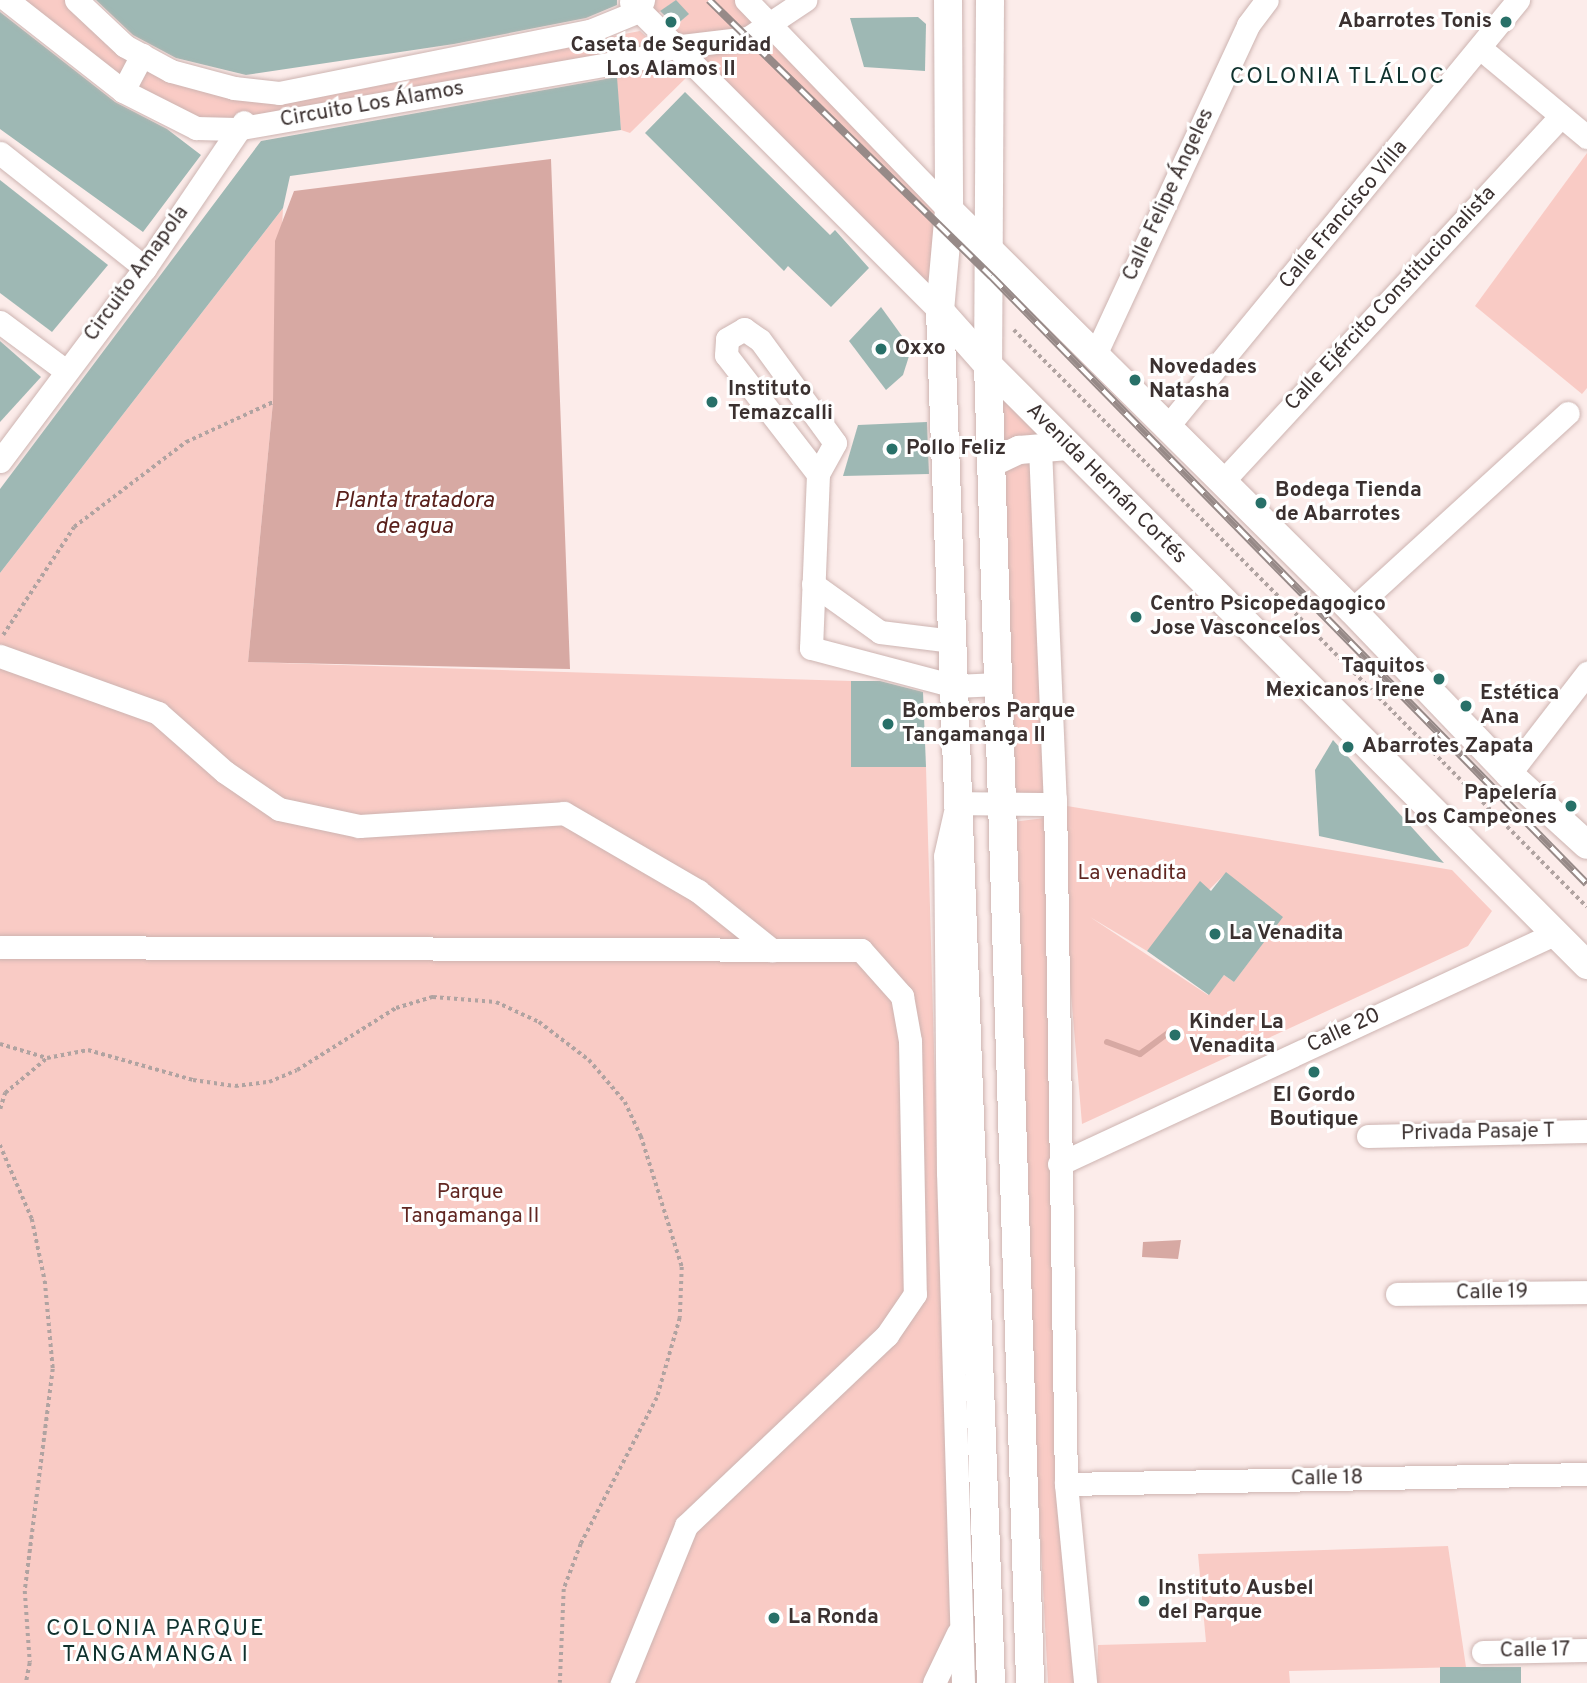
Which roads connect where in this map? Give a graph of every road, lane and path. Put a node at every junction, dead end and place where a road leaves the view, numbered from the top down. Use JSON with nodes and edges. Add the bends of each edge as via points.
{"nodes":[{"id":1,"x":7,"y":0,"type":"edge"},
{"id":2,"x":76,"y":0,"type":"edge"},
{"id":3,"x":746,"y":0,"type":"edge"},
{"id":4,"x":805,"y":0,"type":"edge"},
{"id":5,"x":948,"y":0,"type":"edge"},
{"id":6,"x":990,"y":0,"type":"edge"},
{"id":7,"x":1267,"y":0,"type":"edge"},
{"id":8,"x":1518,"y":0,"type":"edge"},
{"id":9,"x":637,"y":4,"type":"edge"},
{"id":10,"x":770,"y":25,"type":"junction"},
{"id":11,"x":673,"y":47,"type":"junction"},
{"id":12,"x":1480,"y":48,"type":"junction"},
{"id":13,"x":142,"y":55,"type":"junction"},
{"id":14,"x":123,"y":91,"type":"junction"},
{"id":15,"x":279,"y":93,"type":"junction"},
{"id":16,"x":1560,"y":116,"type":"junction"},
{"id":17,"x":236,"y":129,"type":"junction"},
{"id":18,"x":1587,"y":138,"type":"edge"},
{"id":19,"x":0,"y":153,"type":"edge"},
{"id":20,"x":949,"y":211,"type":"junction"},
{"id":21,"x":989,"y":251,"type":"junction"},
{"id":22,"x":145,"y":268,"type":"junction"},
{"id":23,"x":990,"y":307,"type":"junction"},
{"id":24,"x":940,"y":310,"type":"junction"},
{"id":25,"x":0,"y":322,"type":"edge"},
{"id":26,"x":1095,"y":355,"type":"junction"},
{"id":27,"x":988,"y":365,"type":"junction"},
{"id":28,"x":66,"y":371,"type":"junction"},
{"id":29,"x":273,"y":402,"type":"dead end"},
{"id":30,"x":1568,"y":413,"type":"dead end"},
{"id":31,"x":1167,"y":428,"type":"junction"},
{"id":32,"x":1054,"y":447,"type":"junction"},
{"id":33,"x":0,"y":461,"type":"edge"},
{"id":34,"x":991,"y":463,"type":"junction"},
{"id":35,"x":818,"y":474,"type":"junction"},
{"id":36,"x":1222,"y":482,"type":"junction"},
{"id":37,"x":813,"y":584,"type":"junction"},
{"id":38,"x":1352,"y":610,"type":"junction"},
{"id":39,"x":0,"y":640,"type":"edge"},
{"id":40,"x":952,"y":641,"type":"junction"},
{"id":41,"x":0,"y":656,"type":"edge"},
{"id":42,"x":1587,"y":673,"type":"edge"},
{"id":43,"x":998,"y":684,"type":"junction"},
{"id":44,"x":955,"y":686,"type":"junction"},
{"id":45,"x":1508,"y":774,"type":"junction"},
{"id":46,"x":957,"y":803,"type":"junction"},
{"id":47,"x":1055,"y":804,"type":"junction"},
{"id":48,"x":1003,"y":806,"type":"junction"},
{"id":49,"x":1587,"y":845,"type":"edge"},
{"id":50,"x":1587,"y":907,"type":"edge"},
{"id":51,"x":1554,"y":934,"type":"junction"},
{"id":52,"x":0,"y":947,"type":"edge"},
{"id":53,"x":772,"y":950,"type":"junction"},
{"id":54,"x":1587,"y":965,"type":"edge"},
{"id":55,"x":0,"y":1044,"type":"edge"},
{"id":56,"x":47,"y":1058,"type":"junction"},
{"id":57,"x":0,"y":1110,"type":"edge"},
{"id":58,"x":1587,"y":1131,"type":"edge"},
{"id":59,"x":1368,"y":1136,"type":"dead end"},
{"id":60,"x":0,"y":1145,"type":"edge"},
{"id":61,"x":1059,"y":1164,"type":"junction"},
{"id":62,"x":960,"y":1173,"type":"junction"},
{"id":63,"x":1587,"y":1292,"type":"edge"},
{"id":64,"x":1398,"y":1294,"type":"dead end"},
{"id":65,"x":1587,"y":1474,"type":"edge"},
{"id":66,"x":1066,"y":1484,"type":"junction"},
{"id":67,"x":986,"y":1549,"type":"junction"},
{"id":68,"x":958,"y":1551,"type":"junction"},
{"id":69,"x":960,"y":1630,"type":"junction"},
{"id":70,"x":1587,"y":1650,"type":"edge"},
{"id":71,"x":1483,"y":1652,"type":"dead end"},
{"id":72,"x":26,"y":1683,"type":"edge"},
{"id":73,"x":560,"y":1683,"type":"edge"},
{"id":74,"x":622,"y":1683,"type":"edge"},
{"id":75,"x":934,"y":1683,"type":"edge"},
{"id":76,"x":963,"y":1683,"type":"edge"},
{"id":77,"x":991,"y":1683,"type":"edge"},
{"id":78,"x":1030,"y":1683,"type":"edge"},
{"id":79,"x":1085,"y":1683,"type":"edge"}],
"edges":[{"from":1,"to":14,"type":"street","name":"Circuito Los Álamos"},
{"from":2,"to":13,"type":"street","name":"Circuito Los Álamos"},
{"from":3,"to":10,"type":"street"},
{"from":4,"to":10,"type":"street","name":"Circuito Los Álamos"},
{"from":5,"to":20,"type":"main road"},
{"from":6,"to":21,"type":"main road"},
{"from":7,"to":26,"type":"street","name":"Calle Felipe Ángeles","via":[[1248,25]]},
{"from":8,"to":12,"type":"street","name":"Calle Francisco Villa"},
{"from":9,"to":11,"type":"street","name":"Avenida Hernán Cortés"},
{"from":9,"to":15,"type":"street","name":"Circuito Los Álamos","via":[[590,31]]},
{"from":10,"to":11,"type":"street","name":"Circuito Los Álamos","via":[[748,38]]},
{"from":10,"to":20,"type":"street"},
{"from":11,"to":17,"type":"street","name":"Circuito Los Álamos","via":[[638,59]]},
{"from":11,"to":24,"type":"street","name":"Avenida Hernán Cortés"},
{"from":12,"to":16,"type":"street"},
{"from":12,"to":31,"type":"street","name":"Calle Francisco Villa"},
{"from":13,"to":14,"type":"street"},
{"from":13,"to":15,"type":"street","name":"Circuito Los Álamos","via":[[183,74],[234,88]]},
{"from":14,"to":17,"type":"street","name":"Circuito Los Álamos","via":[[197,128]]},
{"from":15,"to":17,"type":"street","name":"Circuito Amapola"},
{"from":16,"to":18,"type":"street"},
{"from":16,"to":36,"type":"street","name":"Calle Ejército Constitucionalista"},
{"from":17,"to":22,"type":"street","name":"Circuito Amapola"},
{"from":19,"to":22,"type":"street"},
{"from":20,"to":21,"type":"main road"},
{"from":20,"to":24,"type":"main road"},
{"from":21,"to":23,"type":"main road"},
{"from":21,"to":26,"type":"main road"},
{"from":22,"to":28,"type":"street","name":"Circuito Amapola"},
{"from":23,"to":27,"type":"main road"},
{"from":23,"to":50,"type":"path"},
{"from":24,"to":27,"type":"main road","name":"Avenida Hernán Cortés"},
{"from":24,"to":40,"type":"main road"},
{"from":25,"to":28,"type":"street"},
{"from":26,"to":31,"type":"main road"},
{"from":27,"to":32,"type":"main road","name":"Avenida Hernán Cortés"},
{"from":27,"to":34,"type":"main road"},
{"from":28,"to":33,"type":"street","name":"Circuito Amapola"},
{"from":29,"to":39,"type":"path","via":[[186,442],[74,527]]},
{"from":30,"to":38,"type":"street"},
{"from":31,"to":36,"type":"main road"},
{"from":32,"to":34,"type":"main road","via":[[1019,450]]},
{"from":32,"to":47,"type":"street"},
{"from":32,"to":51,"type":"main road","name":"Avenida Hernán Cortés"},
{"from":34,"to":43,"type":"main road"},
{"from":35,"to":35,"type":"street","via":[[726,355],[727,339],[744,329],[760,340],[835,443]]},
{"from":35,"to":37,"type":"street"},
{"from":36,"to":38,"type":"main road"},
{"from":37,"to":40,"type":"street","via":[[880,632]]},
{"from":37,"to":44,"type":"street","via":[[811,648]]},
{"from":38,"to":45,"type":"main road"},
{"from":40,"to":44,"type":"main road"},
{"from":41,"to":53,"type":"street","via":[[158,713],[225,772],[279,809],[359,826],[564,813],[698,891]]},
{"from":42,"to":45,"type":"street"},
{"from":43,"to":44,"type":"street"},
{"from":43,"to":48,"type":"main road"},
{"from":44,"to":46,"type":"main road"},
{"from":45,"to":49,"type":"main road"},
{"from":46,"to":48,"type":"street"},
{"from":46,"to":62,"type":"main road"},
{"from":47,"to":48,"type":"street"},
{"from":47,"to":61,"type":"street"},
{"from":48,"to":78,"type":"main road"},
{"from":51,"to":54,"type":"main road","name":"Avenida Hernán Cortés"},
{"from":51,"to":61,"type":"street","name":"Calle 20"},
{"from":52,"to":53,"type":"street"},
{"from":53,"to":74,"type":"street","via":[[861,950],[902,996],[910,1041],[915,1294],[887,1335],[686,1526]]},
{"from":55,"to":56,"type":"path"},
{"from":56,"to":57,"type":"path","via":[[5,1093]]},
{"from":56,"to":73,"type":"path","via":[[88,1050],[193,1080],[235,1086],[270,1082],[396,1008],[433,997],[496,1002],[539,1022],[589,1060],[625,1102],[642,1136],[682,1267],[680,1318],[657,1398],[581,1544],[564,1589]]},
{"from":58,"to":59,"type":"street","name":"Privada Pasaje T"},
{"from":60,"to":72,"type":"path","via":[[32,1219],[45,1281],[53,1369],[26,1580],[30,1663]]},
{"from":61,"to":66,"type":"street"},
{"from":62,"to":67,"type":"main road"},
{"from":62,"to":68,"type":"street"},
{"from":63,"to":64,"type":"street","name":"Calle 19"},
{"from":65,"to":66,"type":"street","name":"Calle 18"},
{"from":66,"to":79,"type":"street"},
{"from":67,"to":68,"type":"street"},
{"from":67,"to":77,"type":"main road"},
{"from":68,"to":69,"type":"street"},
{"from":69,"to":75,"type":"street"},
{"from":69,"to":76,"type":"street"},
{"from":70,"to":71,"type":"street","name":"Calle 17"}]}
